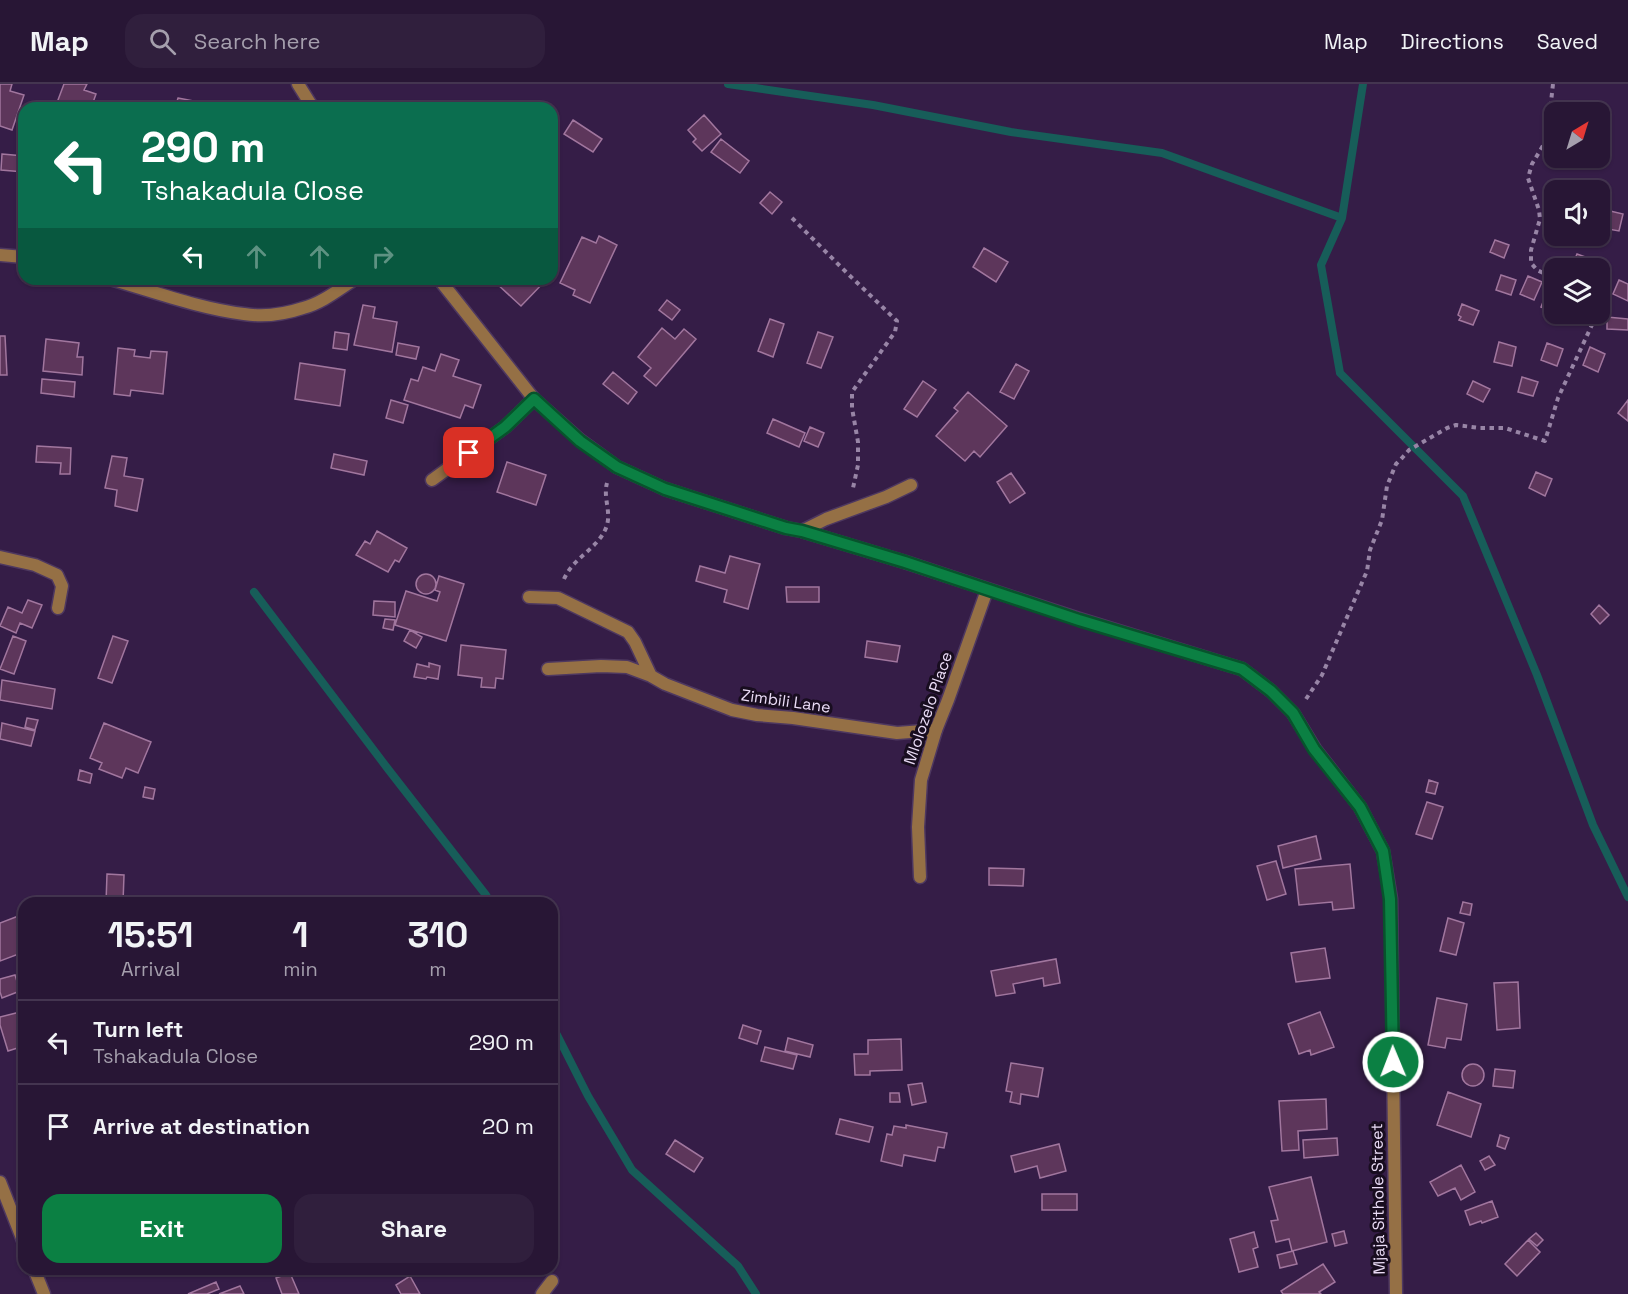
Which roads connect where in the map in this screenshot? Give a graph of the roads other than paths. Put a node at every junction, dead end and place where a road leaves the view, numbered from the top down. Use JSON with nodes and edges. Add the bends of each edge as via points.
{"nodes":[{"id":1,"x":298,"y":84,"type":"edge"},
{"id":2,"x":309,"y":102,"type":"edge"},
{"id":3,"x":0,"y":255,"type":"edge"},
{"id":4,"x":18,"y":256,"type":"edge"},
{"id":5,"x":130,"y":285,"type":"edge"},
{"id":6,"x":346,"y":285,"type":"edge"},
{"id":7,"x":445,"y":285,"type":"edge"},
{"id":8,"x":534,"y":399,"type":"junction"},
{"id":9,"x":432,"y":480,"type":"dead end"},
{"id":10,"x":910,"y":485,"type":"dead end"},
{"id":11,"x":802,"y":531,"type":"junction"},
{"id":12,"x":0,"y":557,"type":"edge"},
{"id":13,"x":987,"y":590,"type":"junction"},
{"id":14,"x":529,"y":597,"type":"dead end"},
{"id":15,"x":58,"y":608,"type":"dead end"},
{"id":16,"x":548,"y":669,"type":"dead end"},
{"id":17,"x":651,"y":676,"type":"junction"},
{"id":18,"x":936,"y":730,"type":"junction"},
{"id":19,"x":920,"y":877,"type":"dead end"},
{"id":20,"x":0,"y":1182,"type":"edge"},
{"id":21,"x":18,"y":1228,"type":"edge"},
{"id":22,"x":36,"y":1275,"type":"edge"},
{"id":23,"x":552,"y":1281,"type":"dead end"},
{"id":24,"x":44,"y":1294,"type":"edge"},
{"id":25,"x":542,"y":1294,"type":"edge"},
{"id":26,"x":1396,"y":1294,"type":"edge"}],
"edges":[{"from":1,"to":2,"type":"street"},
{"from":3,"to":4,"type":"street"},
{"from":5,"to":6,"type":"street","via":[[245,315],[304,308]]},
{"from":7,"to":8,"type":"street","name":"Mjaja Sithole Street"},
{"from":8,"to":9,"type":"street","via":[[505,427]]},
{"from":8,"to":11,"type":"street","name":"Mjaja Sithole Street","via":[[580,441],[617,467],[665,489]]},
{"from":10,"to":11,"type":"street"},
{"from":11,"to":13,"type":"street","name":"Mjaja Sithole Street"},
{"from":12,"to":15,"type":"street","via":[[57,575],[62,586]]},
{"from":13,"to":18,"type":"street","name":"Mlolozelo Place"},
{"from":13,"to":26,"type":"street","name":"Mjaja Sithole Street","via":[[1242,669],[1293,713],[1314,749],[1360,807],[1383,851],[1390,899]]},
{"from":14,"to":17,"type":"street","via":[[558,598],[628,632]]},
{"from":16,"to":17,"type":"street","name":"Zimbili Lane","via":[[627,667]]},
{"from":17,"to":18,"type":"street","name":"Zimbili Lane","via":[[732,710],[757,715],[897,733]]},
{"from":18,"to":19,"type":"street","name":"Mlolozelo Place","via":[[921,780]]},
{"from":20,"to":21,"type":"street"},
{"from":22,"to":24,"type":"street"},
{"from":23,"to":25,"type":"street"}]}
